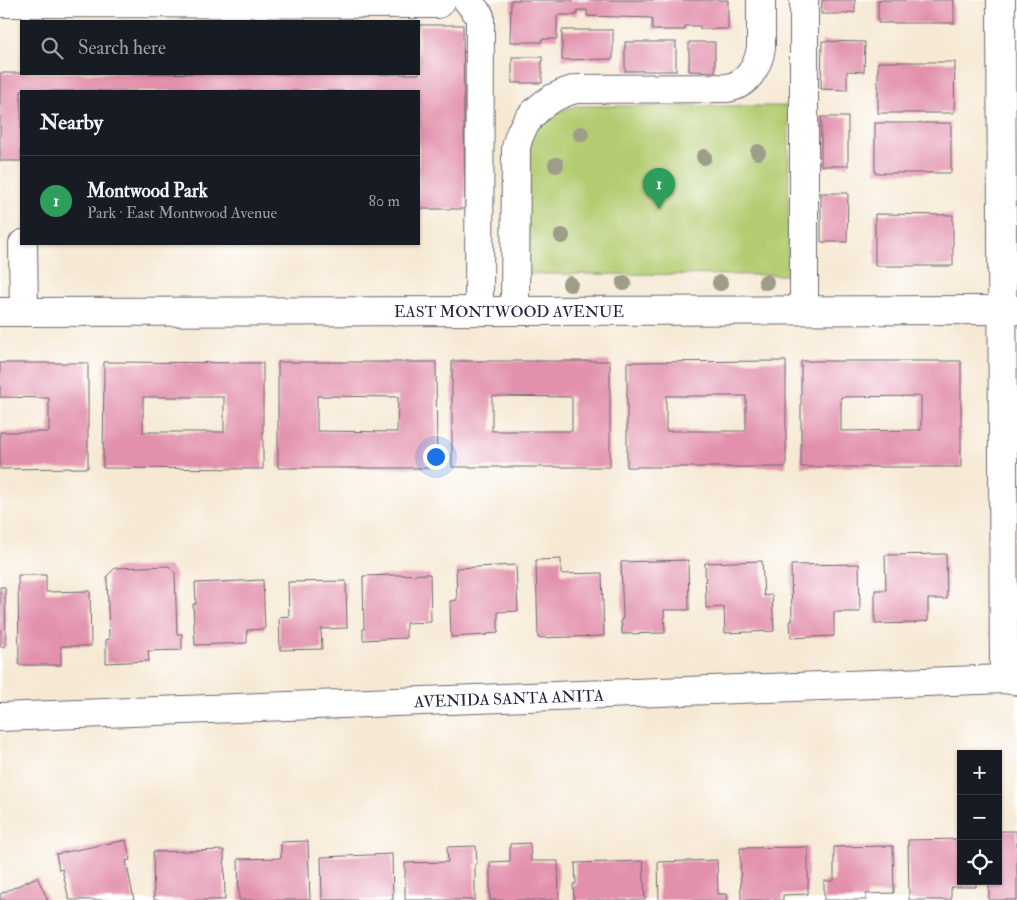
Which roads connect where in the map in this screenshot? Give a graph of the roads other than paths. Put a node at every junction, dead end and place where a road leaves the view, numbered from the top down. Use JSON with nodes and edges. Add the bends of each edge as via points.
{"nodes":[{"id":1,"x":442,"y":0,"type":"edge"},
{"id":2,"x":467,"y":0,"type":"edge"},
{"id":3,"x":761,"y":0,"type":"edge"},
{"id":4,"x":804,"y":0,"type":"edge"},
{"id":5,"x":1001,"y":0,"type":"edge"},
{"id":6,"x":0,"y":3,"type":"edge"},
{"id":7,"x":23,"y":245,"type":"edge"},
{"id":8,"x":804,"y":310,"type":"junction"},
{"id":9,"x":1010,"y":310,"type":"edge"},
{"id":10,"x":479,"y":311,"type":"junction"},
{"id":11,"x":515,"y":311,"type":"junction"},
{"id":12,"x":12,"y":312,"type":"edge"},
{"id":13,"x":1010,"y":680,"type":"edge"},
{"id":14,"x":0,"y":717,"type":"edge"}],
"edges":[{"from":1,"to":6,"type":"street","via":[[438,4]]},
{"from":2,"to":10,"type":"street","via":[[480,16]]},
{"from":3,"to":11,"type":"street","via":[[761,48],[753,72],[739,84],[727,88],[576,89],[554,97],[527,121],[518,139],[515,172]]},
{"from":4,"to":8,"type":"street"},
{"from":5,"to":9,"type":"street"},
{"from":7,"to":12,"type":"street"},
{"from":8,"to":9,"type":"street","name":"EAST MONTWOOD AVENUE"},
{"from":8,"to":11,"type":"street","name":"EAST MONTWOOD AVENUE"},
{"from":9,"to":13,"type":"street"},
{"from":10,"to":11,"type":"street","name":"EAST MONTWOOD AVENUE"},
{"from":10,"to":12,"type":"street","name":"EAST MONTWOOD AVENUE"},
{"from":13,"to":14,"type":"street","name":"AVENIDA SANTA ANITA"}]}
